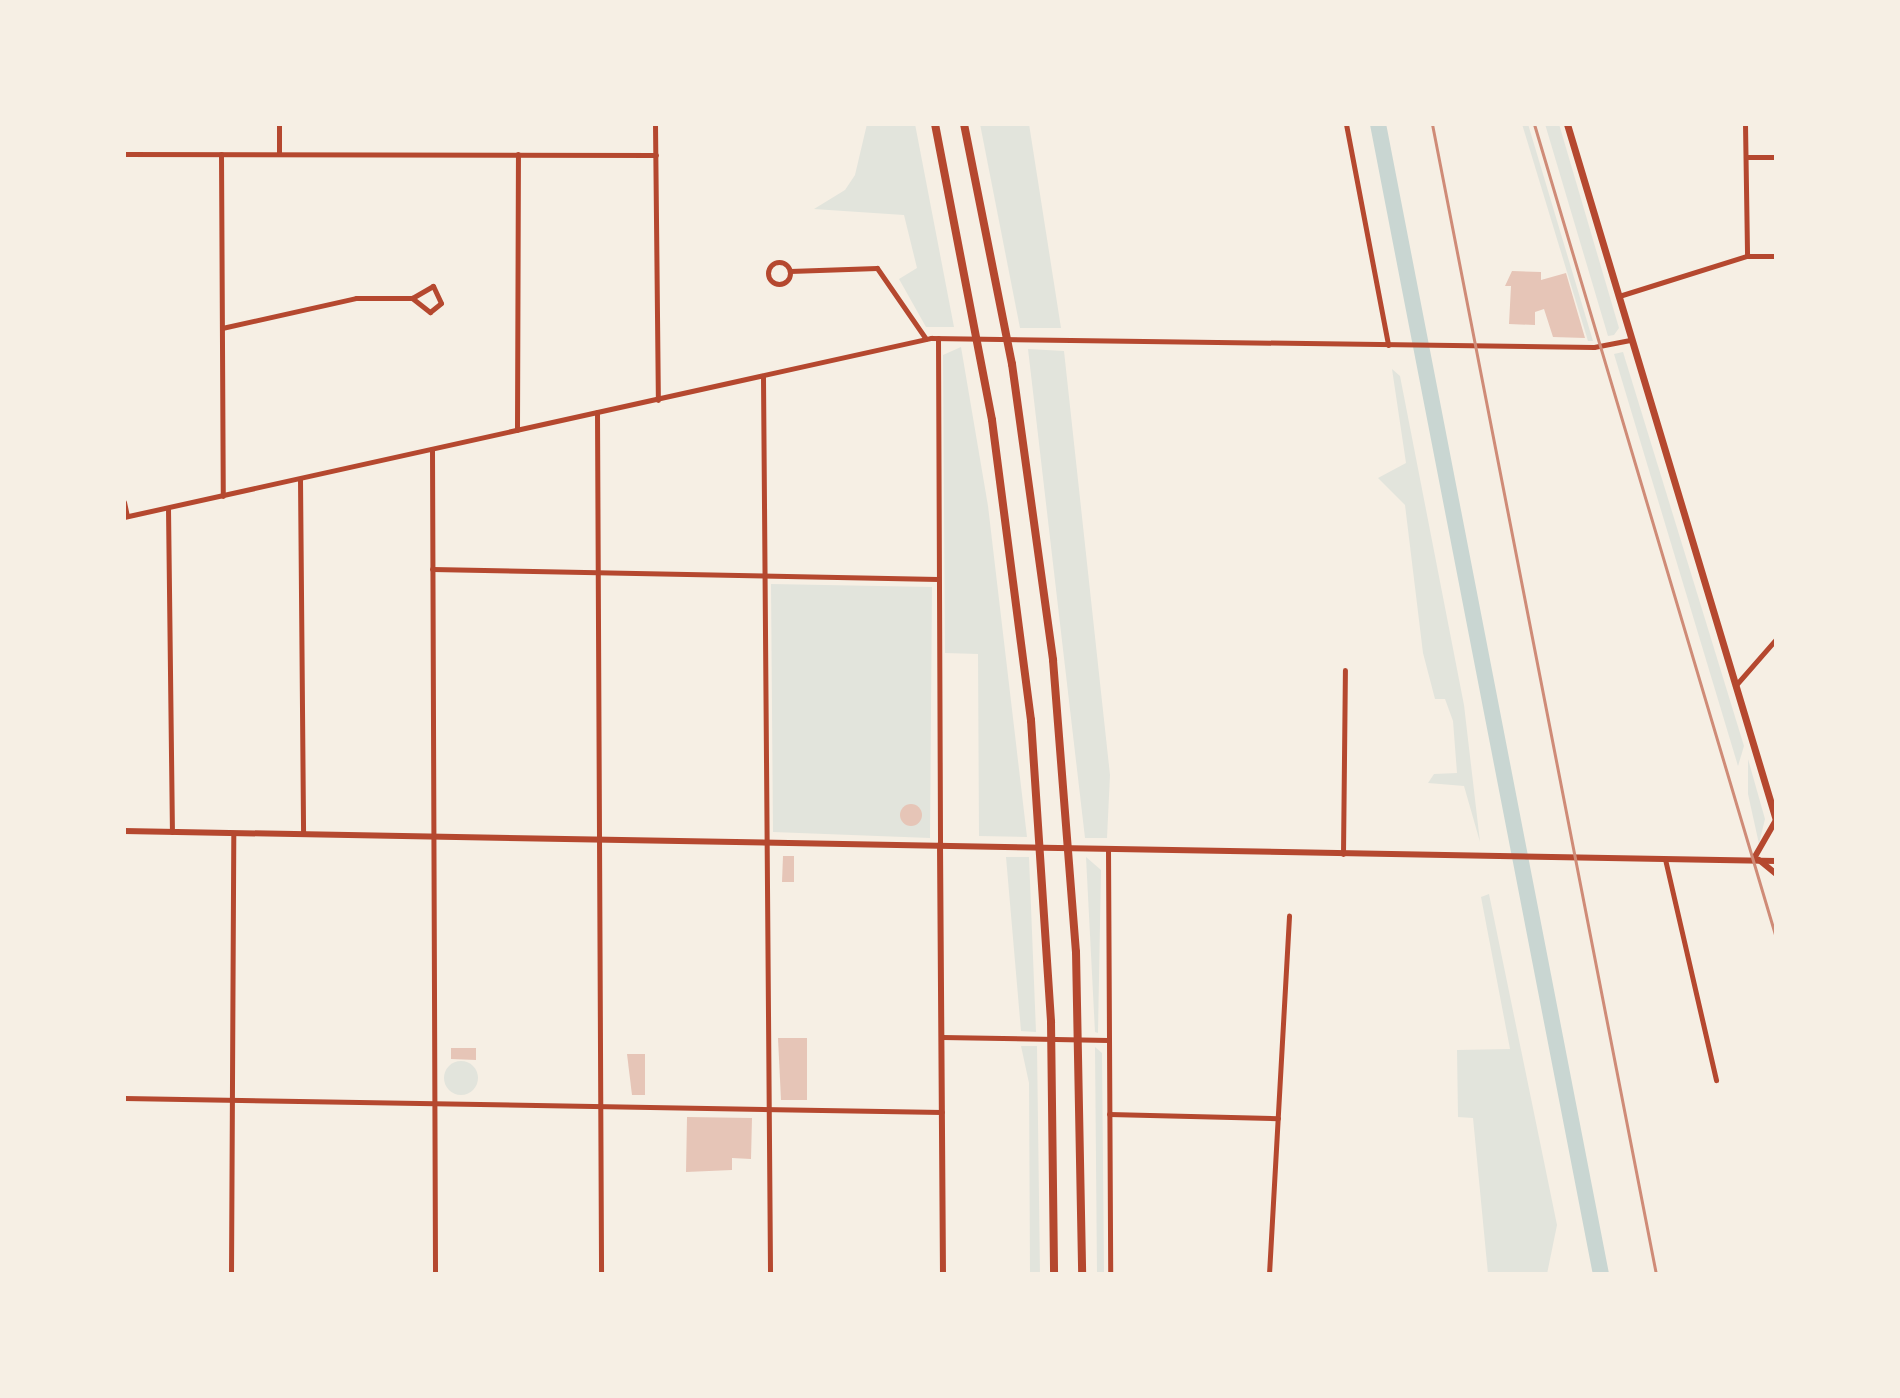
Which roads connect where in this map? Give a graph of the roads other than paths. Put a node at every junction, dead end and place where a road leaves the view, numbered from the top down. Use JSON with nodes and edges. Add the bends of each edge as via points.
{"nodes":[{"id":1,"x":279,"y":124,"type":"edge"},
{"id":2,"x":655,"y":124,"type":"edge"},
{"id":3,"x":935,"y":124,"type":"edge"},
{"id":4,"x":964,"y":124,"type":"edge"},
{"id":5,"x":1346,"y":124,"type":"edge"},
{"id":6,"x":1567,"y":124,"type":"edge"},
{"id":7,"x":1745,"y":124,"type":"edge"},
{"id":8,"x":124,"y":154,"type":"edge"},
{"id":9,"x":221,"y":154,"type":"junction"},
{"id":10,"x":279,"y":154,"type":"junction"},
{"id":11,"x":518,"y":154,"type":"junction"},
{"id":12,"x":656,"y":155,"type":"junction"},
{"id":13,"x":1746,"y":157,"type":"junction"},
{"id":14,"x":1776,"y":157,"type":"edge"},
{"id":15,"x":1747,"y":256,"type":"junction"},
{"id":16,"x":1776,"y":256,"type":"edge"},
{"id":17,"x":790,"y":271,"type":"junction"},
{"id":18,"x":1619,"y":296,"type":"junction"},
{"id":19,"x":412,"y":298,"type":"junction"},
{"id":20,"x":222,"y":328,"type":"junction"},
{"id":21,"x":938,"y":338,"type":"junction"},
{"id":22,"x":926,"y":339,"type":"junction"},
{"id":23,"x":1631,"y":340,"type":"junction"},
{"id":24,"x":1388,"y":345,"type":"junction"},
{"id":25,"x":763,"y":377,"type":"junction"},
{"id":26,"x":658,"y":400,"type":"junction"},
{"id":27,"x":597,"y":412,"type":"junction"},
{"id":28,"x":517,"y":430,"type":"junction"},
{"id":29,"x":432,"y":449,"type":"junction"},
{"id":30,"x":300,"y":479,"type":"junction"},
{"id":31,"x":223,"y":496,"type":"junction"},
{"id":32,"x":124,"y":502,"type":"edge"},
{"id":33,"x":168,"y":508,"type":"junction"},
{"id":34,"x":125,"y":517,"type":"edge"},
{"id":35,"x":432,"y":569,"type":"junction"},
{"id":36,"x":598,"y":571,"type":"junction"},
{"id":37,"x":765,"y":575,"type":"junction"},
{"id":38,"x":938,"y":579,"type":"junction"},
{"id":39,"x":1776,"y":639,"type":"edge"},
{"id":40,"x":1345,"y":670,"type":"dead end"},
{"id":41,"x":1735,"y":687,"type":"junction"},
{"id":42,"x":1776,"y":820,"type":"edge"},
{"id":43,"x":124,"y":831,"type":"edge"},
{"id":44,"x":172,"y":832,"type":"junction"},
{"id":45,"x":233,"y":833,"type":"junction"},
{"id":46,"x":303,"y":834,"type":"junction"},
{"id":47,"x":433,"y":837,"type":"junction"},
{"id":48,"x":599,"y":839,"type":"junction"},
{"id":49,"x":767,"y":842,"type":"junction"},
{"id":50,"x":940,"y":845,"type":"junction"},
{"id":51,"x":1108,"y":848,"type":"junction"},
{"id":52,"x":1343,"y":854,"type":"junction"},
{"id":53,"x":1665,"y":858,"type":"junction"},
{"id":54,"x":1756,"y":860,"type":"junction"},
{"id":55,"x":1776,"y":861,"type":"edge"},
{"id":56,"x":1776,"y":874,"type":"edge"},
{"id":57,"x":1289,"y":916,"type":"dead end"},
{"id":58,"x":942,"y":1037,"type":"junction"},
{"id":59,"x":1108,"y":1040,"type":"junction"},
{"id":60,"x":1716,"y":1080,"type":"dead end"},
{"id":61,"x":124,"y":1098,"type":"edge"},
{"id":62,"x":231,"y":1100,"type":"junction"},
{"id":63,"x":434,"y":1102,"type":"junction"},
{"id":64,"x":600,"y":1104,"type":"junction"},
{"id":65,"x":769,"y":1109,"type":"junction"},
{"id":66,"x":942,"y":1112,"type":"junction"},
{"id":67,"x":1109,"y":1114,"type":"junction"},
{"id":68,"x":1278,"y":1118,"type":"junction"},
{"id":69,"x":231,"y":1274,"type":"edge"},
{"id":70,"x":435,"y":1274,"type":"edge"},
{"id":71,"x":601,"y":1274,"type":"edge"},
{"id":72,"x":770,"y":1274,"type":"edge"},
{"id":73,"x":943,"y":1274,"type":"edge"},
{"id":74,"x":1054,"y":1274,"type":"edge"},
{"id":75,"x":1082,"y":1274,"type":"edge"},
{"id":76,"x":1110,"y":1274,"type":"edge"},
{"id":77,"x":1269,"y":1274,"type":"edge"}],
"edges":[{"from":1,"to":10,"type":"street"},
{"from":2,"to":12,"type":"street"},
{"from":3,"to":74,"type":"highway","via":[[983,363],[1019,608],[1040,821]]},
{"from":4,"to":75,"type":"highway","via":[[1012,364],[1069,827]]},
{"from":5,"to":24,"type":"street"},
{"from":6,"to":18,"type":"main road"},
{"from":7,"to":13,"type":"street"},
{"from":8,"to":9,"type":"street"},
{"from":9,"to":10,"type":"street"},
{"from":9,"to":20,"type":"street"},
{"from":10,"to":11,"type":"street"},
{"from":11,"to":12,"type":"street"},
{"from":11,"to":28,"type":"street"},
{"from":12,"to":26,"type":"street"},
{"from":13,"to":14,"type":"street"},
{"from":13,"to":15,"type":"street"},
{"from":15,"to":16,"type":"street"},
{"from":15,"to":18,"type":"street"},
{"from":17,"to":17,"type":"street","via":[[777,262],[768,277],[782,284]]},
{"from":17,"to":22,"type":"street","via":[[877,268]]},
{"from":18,"to":23,"type":"main road"},
{"from":19,"to":19,"type":"street","via":[[430,312],[441,303],[433,286]]},
{"from":19,"to":20,"type":"street","via":[[334,301]]},
{"from":20,"to":31,"type":"street"},
{"from":21,"to":22,"type":"street"},
{"from":21,"to":24,"type":"street"},
{"from":21,"to":38,"type":"street"},
{"from":22,"to":25,"type":"street"},
{"from":23,"to":24,"type":"street","via":[[1600,347]]},
{"from":23,"to":41,"type":"main road"},
{"from":25,"to":26,"type":"street"},
{"from":25,"to":37,"type":"street"},
{"from":26,"to":27,"type":"street"},
{"from":27,"to":28,"type":"street"},
{"from":27,"to":36,"type":"street"},
{"from":28,"to":29,"type":"street"},
{"from":29,"to":30,"type":"street"},
{"from":29,"to":35,"type":"street"},
{"from":30,"to":31,"type":"street"},
{"from":30,"to":46,"type":"street"},
{"from":31,"to":33,"type":"street"},
{"from":32,"to":34,"type":"street"},
{"from":33,"to":34,"type":"street"},
{"from":33,"to":44,"type":"street"},
{"from":35,"to":36,"type":"street"},
{"from":35,"to":47,"type":"street"},
{"from":36,"to":37,"type":"street"},
{"from":36,"to":48,"type":"street"},
{"from":37,"to":38,"type":"street"},
{"from":37,"to":49,"type":"street"},
{"from":38,"to":50,"type":"street"},
{"from":39,"to":41,"type":"street"},
{"from":40,"to":52,"type":"street"},
{"from":41,"to":42,"type":"main road"},
{"from":42,"to":54,"type":"street"},
{"from":43,"to":44,"type":"street"},
{"from":44,"to":45,"type":"street"},
{"from":45,"to":46,"type":"street"},
{"from":45,"to":62,"type":"street"},
{"from":46,"to":47,"type":"street"},
{"from":47,"to":48,"type":"street"},
{"from":47,"to":63,"type":"street"},
{"from":48,"to":49,"type":"street"},
{"from":48,"to":64,"type":"street"},
{"from":49,"to":50,"type":"street"},
{"from":49,"to":65,"type":"street"},
{"from":50,"to":51,"type":"street"},
{"from":50,"to":58,"type":"street"},
{"from":51,"to":52,"type":"street"},
{"from":51,"to":59,"type":"street"},
{"from":52,"to":53,"type":"street"},
{"from":53,"to":54,"type":"street"},
{"from":53,"to":60,"type":"street"},
{"from":54,"to":55,"type":"street"},
{"from":54,"to":56,"type":"street"},
{"from":57,"to":68,"type":"street"},
{"from":58,"to":59,"type":"street"},
{"from":58,"to":66,"type":"street"},
{"from":59,"to":67,"type":"street"},
{"from":61,"to":62,"type":"street"},
{"from":62,"to":63,"type":"street"},
{"from":62,"to":69,"type":"street"},
{"from":63,"to":64,"type":"street"},
{"from":63,"to":70,"type":"street"},
{"from":64,"to":65,"type":"street"},
{"from":64,"to":71,"type":"street"},
{"from":65,"to":66,"type":"street"},
{"from":65,"to":72,"type":"street"},
{"from":66,"to":73,"type":"street"},
{"from":67,"to":68,"type":"street"},
{"from":67,"to":76,"type":"street"},
{"from":68,"to":77,"type":"street"}]}
